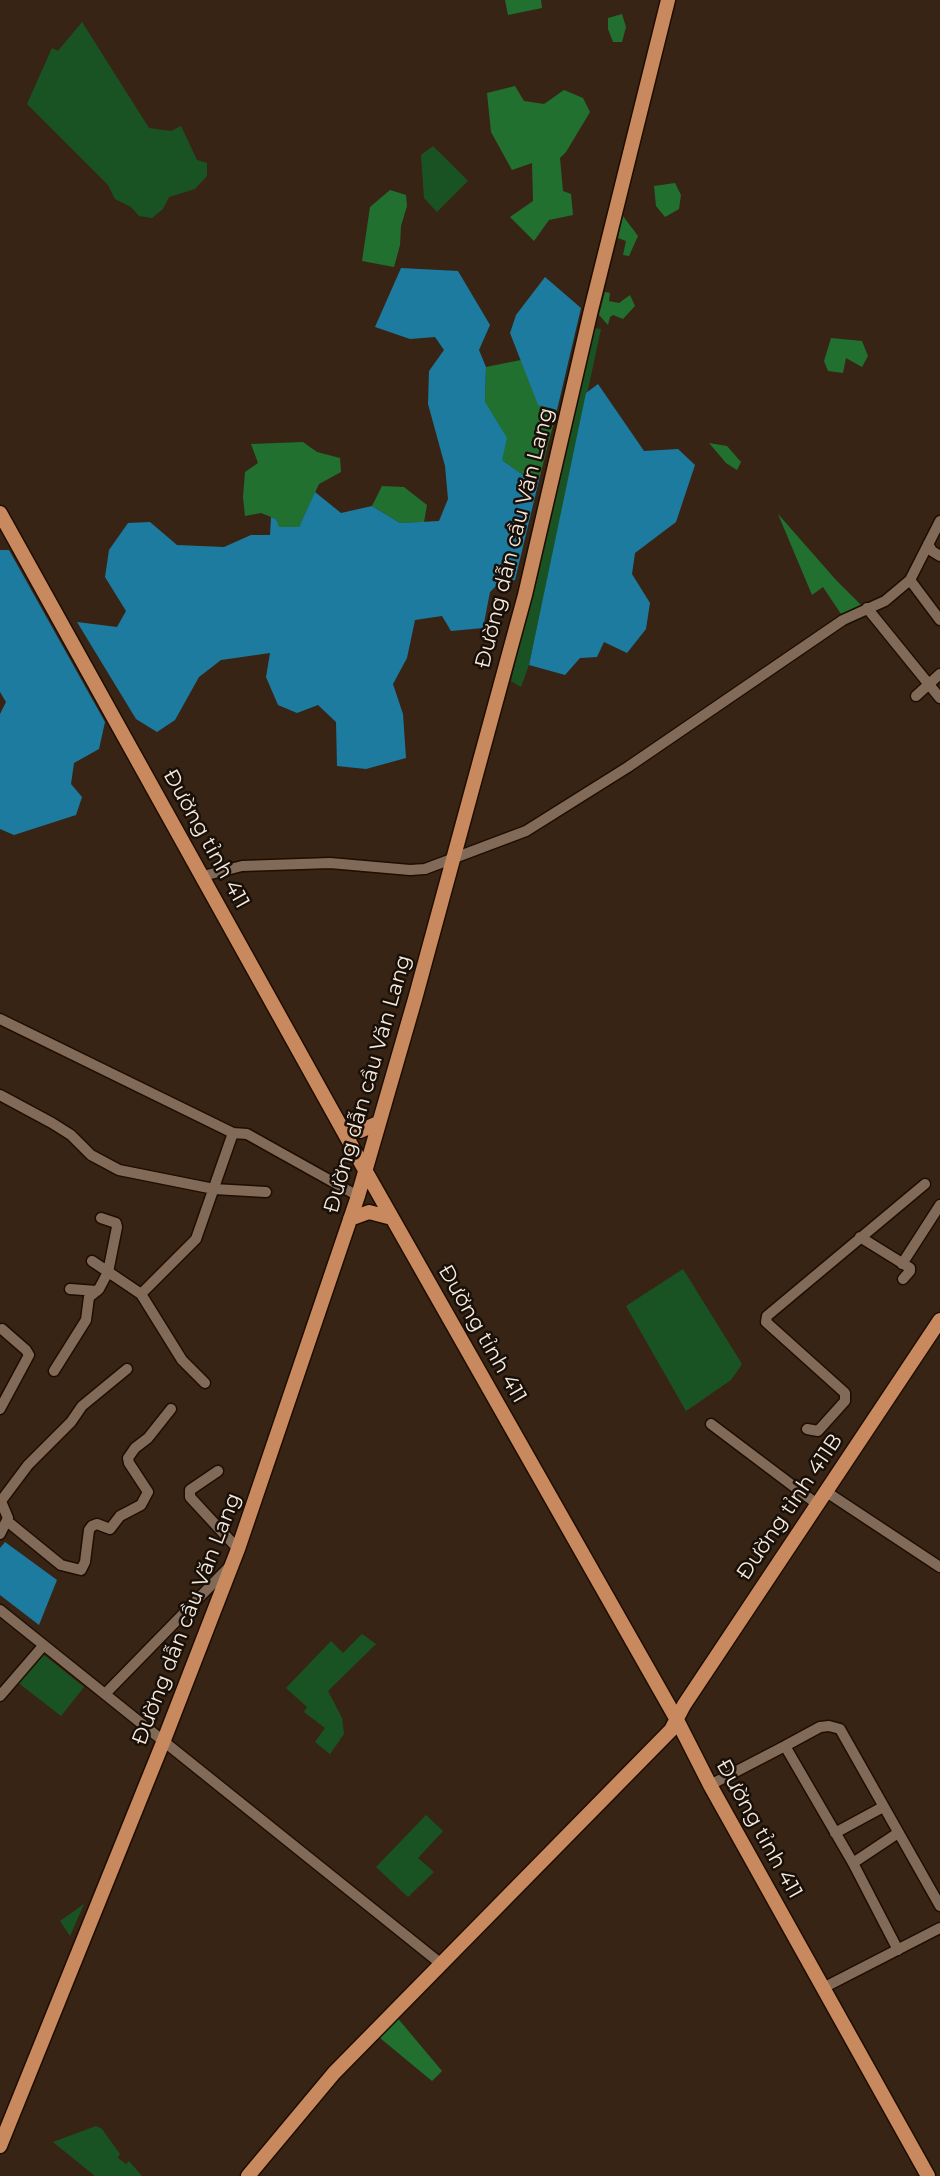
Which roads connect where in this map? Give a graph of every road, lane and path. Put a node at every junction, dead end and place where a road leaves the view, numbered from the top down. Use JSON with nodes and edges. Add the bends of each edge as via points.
{"nodes":[{"id":1,"x":668,"y":0,"type":"edge"},
{"id":2,"x":0,"y":513,"type":"edge"},
{"id":3,"x":940,"y":521,"type":"edge"},
{"id":4,"x":928,"y":544,"type":"junction"},
{"id":5,"x":940,"y":555,"type":"edge"},
{"id":6,"x":910,"y":580,"type":"junction"},
{"id":7,"x":867,"y":608,"type":"junction"},
{"id":8,"x":940,"y":620,"type":"edge"},
{"id":9,"x":940,"y":674,"type":"edge"},
{"id":10,"x":930,"y":685,"type":"junction"},
{"id":11,"x":916,"y":696,"type":"dead end"},
{"id":12,"x":940,"y":698,"type":"edge"},
{"id":13,"x":454,"y":858,"type":"junction"},
{"id":14,"x":203,"y":876,"type":"junction"},
{"id":15,"x":0,"y":1019,"type":"edge"},
{"id":16,"x":0,"y":1095,"type":"edge"},
{"id":17,"x":378,"y":1122,"type":"junction"},
{"id":18,"x":342,"y":1129,"type":"junction"},
{"id":19,"x":233,"y":1133,"type":"junction"},
{"id":20,"x":365,"y":1170,"type":"junction"},
{"id":21,"x":925,"y":1184,"type":"dead end"},
{"id":22,"x":214,"y":1189,"type":"junction"},
{"id":23,"x":266,"y":1192,"type":"dead end"},
{"id":24,"x":358,"y":1196,"type":"junction"},
{"id":25,"x":940,"y":1205,"type":"edge"},
{"id":26,"x":101,"y":1217,"type":"dead end"},
{"id":27,"x":392,"y":1217,"type":"junction"},
{"id":28,"x":351,"y":1219,"type":"junction"},
{"id":29,"x":860,"y":1237,"type":"junction"},
{"id":30,"x":93,"y":1261,"type":"dead end"},
{"id":31,"x":902,"y":1264,"type":"junction"},
{"id":32,"x":108,"y":1272,"type":"junction"},
{"id":33,"x":903,"y":1279,"type":"dead end"},
{"id":34,"x":70,"y":1289,"type":"dead end"},
{"id":35,"x":97,"y":1291,"type":"junction"},
{"id":36,"x":141,"y":1294,"type":"junction"},
{"id":37,"x":940,"y":1320,"type":"edge"},
{"id":38,"x":2,"y":1329,"type":"dead end"},
{"id":39,"x":127,"y":1369,"type":"dead end"},
{"id":40,"x":54,"y":1371,"type":"dead end"},
{"id":41,"x":205,"y":1383,"type":"dead end"},
{"id":42,"x":0,"y":1409,"type":"edge"},
{"id":43,"x":172,"y":1409,"type":"dead end"},
{"id":44,"x":710,"y":1424,"type":"dead end"},
{"id":45,"x":807,"y":1429,"type":"dead end"},
{"id":46,"x":218,"y":1471,"type":"dead end"},
{"id":47,"x":821,"y":1498,"type":"junction"},
{"id":48,"x":1,"y":1500,"type":"edge"},
{"id":49,"x":7,"y":1521,"type":"junction"},
{"id":50,"x":0,"y":1534,"type":"edge"},
{"id":51,"x":238,"y":1549,"type":"junction"},
{"id":52,"x":231,"y":1565,"type":"junction"},
{"id":53,"x":940,"y":1567,"type":"edge"},
{"id":54,"x":0,"y":1610,"type":"edge"},
{"id":55,"x":12,"y":1621,"type":"junction"},
{"id":56,"x":0,"y":1628,"type":"edge"},
{"id":57,"x":43,"y":1646,"type":"junction"},
{"id":58,"x":105,"y":1694,"type":"junction"},
{"id":59,"x":0,"y":1696,"type":"edge"},
{"id":60,"x":677,"y":1720,"type":"junction"},
{"id":61,"x":164,"y":1740,"type":"junction"},
{"id":62,"x":785,"y":1745,"type":"junction"},
{"id":63,"x":710,"y":1785,"type":"junction"},
{"id":64,"x":883,"y":1807,"type":"junction"},
{"id":65,"x":835,"y":1833,"type":"junction"},
{"id":66,"x":898,"y":1833,"type":"junction"},
{"id":67,"x":852,"y":1863,"type":"junction"},
{"id":68,"x":940,"y":1906,"type":"edge"},
{"id":69,"x":940,"y":1928,"type":"edge"},
{"id":70,"x":898,"y":1950,"type":"junction"},
{"id":71,"x":440,"y":1963,"type":"junction"},
{"id":72,"x":825,"y":1987,"type":"junction"},
{"id":73,"x":0,"y":2146,"type":"edge"},
{"id":74,"x":247,"y":2176,"type":"edge"},
{"id":75,"x":928,"y":2176,"type":"edge"}],
"edges":[{"from":1,"to":13,"type":"main road","name":"Đường dẫn cầu Văn Lang","via":[[525,595]]},
{"from":2,"to":14,"type":"main road","name":"Đường tỉnh 411"},
{"from":3,"to":4,"type":"street"},
{"from":4,"to":5,"type":"street"},
{"from":4,"to":6,"type":"street"},
{"from":6,"to":7,"type":"street","via":[[886,601]]},
{"from":6,"to":8,"type":"street"},
{"from":7,"to":10,"type":"street"},
{"from":7,"to":13,"type":"street","via":[[526,831]]},
{"from":9,"to":10,"type":"street"},
{"from":10,"to":11,"type":"street"},
{"from":10,"to":12,"type":"street"},
{"from":13,"to":14,"type":"street","via":[[425,869],[330,863],[242,866]]},
{"from":13,"to":17,"type":"main road","name":"Đường dẫn cầu Văn Lang"},
{"from":14,"to":18,"type":"main road","name":"Đường tỉnh 411"},
{"from":15,"to":19,"type":"street"},
{"from":16,"to":22,"type":"street","via":[[61,1129],[91,1156],[119,1170]]},
{"from":17,"to":18,"type":"main road","via":[[359,1131]]},
{"from":17,"to":20,"type":"main road","name":"Đường dẫn cầu Văn Lang"},
{"from":18,"to":20,"type":"main road","name":"Đường tỉnh 411"},
{"from":19,"to":22,"type":"street"},
{"from":19,"to":24,"type":"street","via":[[247,1134]]},
{"from":20,"to":24,"type":"main road","name":"Đường dẫn cầu Văn Lang"},
{"from":20,"to":27,"type":"main road","name":"Đường tỉnh 411"},
{"from":21,"to":29,"type":"street"},
{"from":22,"to":23,"type":"street"},
{"from":22,"to":36,"type":"street","via":[[196,1239]]},
{"from":24,"to":28,"type":"main road","name":"Đường dẫn cầu Văn Lang"},
{"from":25,"to":31,"type":"street"},
{"from":26,"to":32,"type":"street","via":[[117,1227]]},
{"from":27,"to":28,"type":"main road","via":[[369,1212]]},
{"from":27,"to":60,"type":"main road","name":"Đường tỉnh 411"},
{"from":28,"to":51,"type":"main road","name":"Đường dẫn cầu Văn Lang"},
{"from":29,"to":31,"type":"street"},
{"from":29,"to":45,"type":"street","via":[[766,1319],[845,1393],[845,1401],[818,1431]]},
{"from":30,"to":32,"type":"street"},
{"from":31,"to":33,"type":"street","via":[[911,1269]]},
{"from":32,"to":35,"type":"street"},
{"from":32,"to":36,"type":"street"},
{"from":34,"to":35,"type":"street"},
{"from":35,"to":40,"type":"street","via":[[88,1299],[84,1324]]},
{"from":36,"to":41,"type":"street","via":[[182,1360]]},
{"from":37,"to":47,"type":"main road","name":"Đường tỉnh 411B"},
{"from":38,"to":42,"type":"street","via":[[29,1354]]},
{"from":39,"to":48,"type":"street","via":[[80,1408]]},
{"from":43,"to":49,"type":"street","via":[[128,1458],[148,1492],[141,1505],[120,1516],[110,1529],[92,1526],[81,1570],[61,1565]]},
{"from":44,"to":47,"type":"street"},
{"from":46,"to":51,"type":"street","via":[[190,1490],[190,1497]]},
{"from":47,"to":53,"type":"street"},
{"from":47,"to":60,"type":"main road","name":"Đường tỉnh 411B"},
{"from":48,"to":49,"type":"street"},
{"from":49,"to":50,"type":"street"},
{"from":51,"to":52,"type":"main road","name":"Đường dẫn cầu Văn Lang"},
{"from":52,"to":58,"type":"street"},
{"from":52,"to":61,"type":"main road","name":"Đường dẫn cầu Văn Lang"},
{"from":54,"to":55,"type":"street"},
{"from":55,"to":56,"type":"street"},
{"from":55,"to":57,"type":"street"},
{"from":57,"to":58,"type":"street"},
{"from":57,"to":59,"type":"street"},
{"from":58,"to":61,"type":"street"},
{"from":60,"to":63,"type":"main road","name":"Đường tỉnh 411"},
{"from":60,"to":71,"type":"main road","name":"Đường tỉnh 411B","via":[[493,1914]]},
{"from":61,"to":71,"type":"street"},
{"from":61,"to":73,"type":"main road","name":"Đường dẫn cầu Văn Lang"},
{"from":62,"to":63,"type":"street"},
{"from":62,"to":64,"type":"street","via":[[820,1727],[840,1729]]},
{"from":62,"to":65,"type":"street"},
{"from":63,"to":72,"type":"main road","name":"Đường tỉnh 411"},
{"from":64,"to":65,"type":"street"},
{"from":64,"to":66,"type":"street"},
{"from":65,"to":67,"type":"street"},
{"from":66,"to":67,"type":"street"},
{"from":66,"to":68,"type":"street"},
{"from":67,"to":70,"type":"street"},
{"from":69,"to":70,"type":"street"},
{"from":70,"to":72,"type":"street"},
{"from":71,"to":74,"type":"main road","name":"Đường tỉnh 411B","via":[[334,2073]]},
{"from":72,"to":75,"type":"main road","name":"Đường tỉnh 411"}]}
